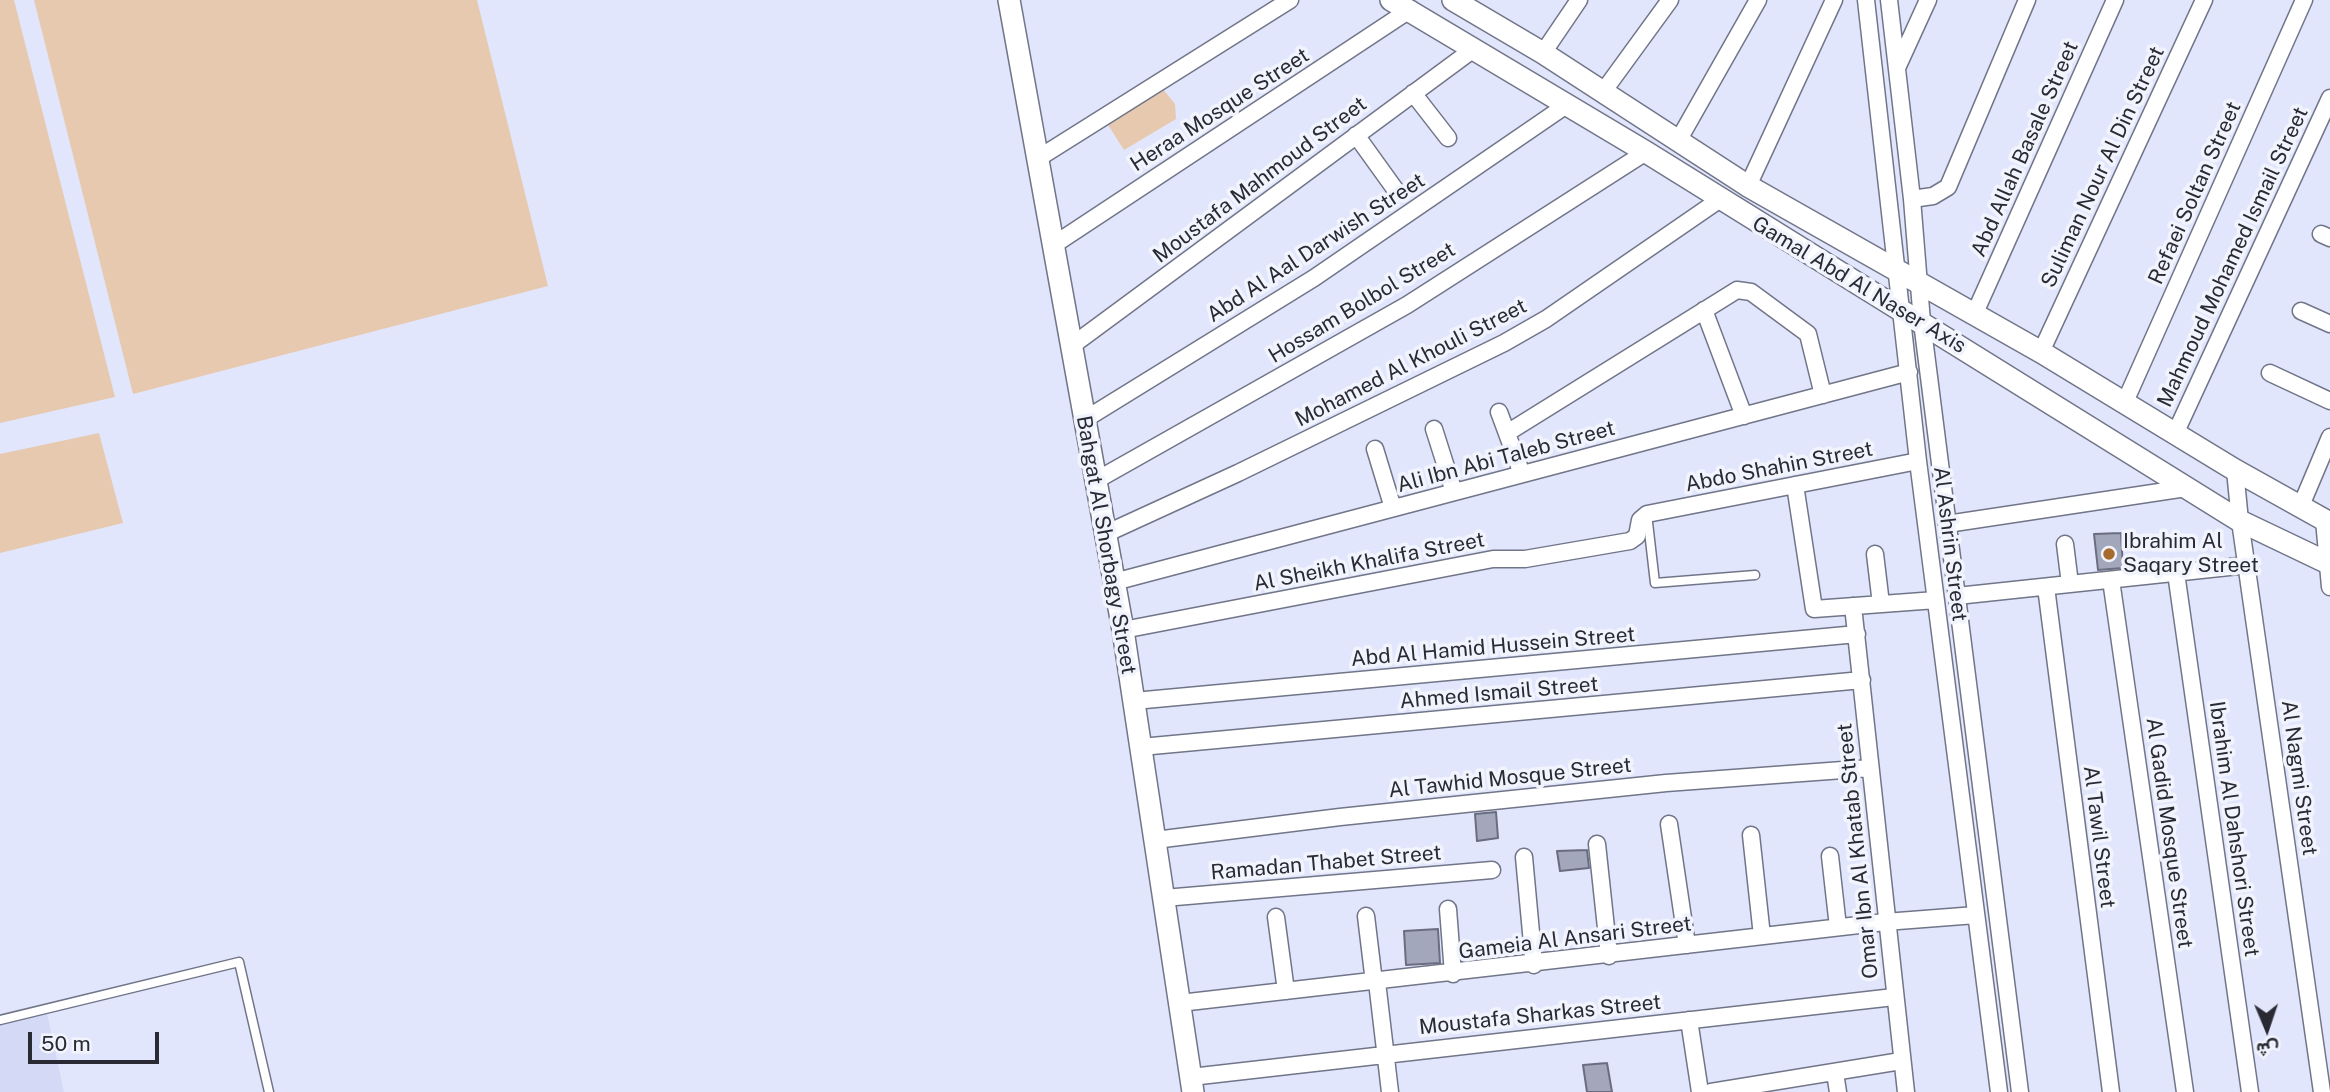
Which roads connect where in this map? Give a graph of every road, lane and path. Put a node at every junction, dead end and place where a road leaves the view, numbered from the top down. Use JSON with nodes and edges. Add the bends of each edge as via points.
{"nodes":[{"id":1,"x":1009,"y":0,"type":"edge"},
{"id":2,"x":1290,"y":0,"type":"edge"},
{"id":3,"x":1391,"y":0,"type":"edge"},
{"id":4,"x":1453,"y":0,"type":"edge"},
{"id":5,"x":1579,"y":0,"type":"edge"},
{"id":6,"x":1670,"y":0,"type":"edge"},
{"id":7,"x":1758,"y":0,"type":"edge"},
{"id":8,"x":1834,"y":0,"type":"edge"},
{"id":9,"x":1866,"y":0,"type":"edge"},
{"id":10,"x":1889,"y":0,"type":"edge"},
{"id":11,"x":1928,"y":0,"type":"edge"},
{"id":12,"x":2027,"y":0,"type":"edge"},
{"id":13,"x":2115,"y":0,"type":"edge"},
{"id":14,"x":2204,"y":0,"type":"edge"},
{"id":15,"x":2304,"y":0,"type":"edge"},
{"id":16,"x":1482,"y":7,"type":"edge"},
{"id":17,"x":1411,"y":9,"type":"junction"},
{"id":18,"x":1475,"y":48,"type":"junction"},
{"id":19,"x":1543,"y":53,"type":"junction"},
{"id":20,"x":1897,"y":68,"type":"junction"},
{"id":21,"x":1603,"y":92,"type":"junction"},
{"id":22,"x":1413,"y":93,"type":"junction"},
{"id":23,"x":2330,"y":97,"type":"edge"},
{"id":24,"x":1568,"y":104,"type":"junction"},
{"id":25,"x":2314,"y":132,"type":"junction"},
{"id":26,"x":1356,"y":135,"type":"junction"},
{"id":27,"x":1448,"y":138,"type":"dead end"},
{"id":28,"x":2330,"y":139,"type":"edge"},
{"id":29,"x":1678,"y":141,"type":"junction"},
{"id":30,"x":1646,"y":152,"type":"junction"},
{"id":31,"x":1037,"y":159,"type":"junction"},
{"id":32,"x":1748,"y":186,"type":"junction"},
{"id":33,"x":1397,"y":192,"type":"dead end"},
{"id":34,"x":1912,"y":199,"type":"junction"},
{"id":35,"x":1719,"y":200,"type":"junction"},
{"id":36,"x":1052,"y":246,"type":"junction"},
{"id":37,"x":1899,"y":273,"type":"junction"},
{"id":38,"x":1919,"y":284,"type":"junction"},
{"id":39,"x":1704,"y":310,"type":"junction"},
{"id":40,"x":1901,"y":310,"type":"junction"},
{"id":41,"x":2301,"y":311,"type":"dead end"},
{"id":42,"x":1974,"y":315,"type":"junction"},
{"id":43,"x":1922,"y":322,"type":"junction"},
{"id":44,"x":2330,"y":324,"type":"edge"},
{"id":45,"x":1070,"y":347,"type":"junction"},
{"id":46,"x":2041,"y":352,"type":"junction"},
{"id":47,"x":1909,"y":372,"type":"junction"},
{"id":48,"x":2270,"y":373,"type":"dead end"},
{"id":49,"x":1822,"y":395,"type":"junction"},
{"id":50,"x":2330,"y":401,"type":"edge"},
{"id":51,"x":2125,"y":402,"type":"junction"},
{"id":52,"x":1499,"y":411,"type":"dead end"},
{"id":53,"x":1744,"y":416,"type":"junction"},
{"id":54,"x":1084,"y":420,"type":"junction"},
{"id":55,"x":1434,"y":429,"type":"dead end"},
{"id":56,"x":1507,"y":433,"type":"junction"},
{"id":57,"x":2175,"y":434,"type":"junction"},
{"id":58,"x":2330,"y":437,"type":"edge"},
{"id":59,"x":1375,"y":449,"type":"dead end"},
{"id":60,"x":1918,"y":461,"type":"junction"},
{"id":61,"x":2235,"y":470,"type":"junction"},
{"id":62,"x":1522,"y":474,"type":"junction"},
{"id":63,"x":1095,"y":481,"type":"junction"},
{"id":64,"x":1796,"y":485,"type":"junction"},
{"id":65,"x":2186,"y":488,"type":"junction"},
{"id":66,"x":1454,"y":492,"type":"junction"},
{"id":67,"x":1393,"y":508,"type":"junction"},
{"id":68,"x":2300,"y":508,"type":"junction"},
{"id":69,"x":1647,"y":514,"type":"junction"},
{"id":70,"x":2240,"y":521,"type":"junction"},
{"id":71,"x":2327,"y":522,"type":"edge"},
{"id":72,"x":1947,"y":524,"type":"junction"},
{"id":73,"x":1105,"y":534,"type":"junction"},
{"id":74,"x":2065,"y":544,"type":"dead end"},
{"id":75,"x":1875,"y":554,"type":"dead end"},
{"id":76,"x":2328,"y":563,"type":"edge"},
{"id":77,"x":2248,"y":565,"type":"junction"},
{"id":78,"x":2176,"y":573,"type":"junction"},
{"id":79,"x":1755,"y":575,"type":"dead end"},
{"id":80,"x":2111,"y":580,"type":"junction"},
{"id":81,"x":1114,"y":582,"type":"junction"},
{"id":82,"x":2070,"y":584,"type":"junction"},
{"id":83,"x":2046,"y":586,"type":"junction"},
{"id":84,"x":2330,"y":587,"type":"edge"},
{"id":85,"x":1957,"y":596,"type":"junction"},
{"id":86,"x":1936,"y":600,"type":"junction"},
{"id":87,"x":1881,"y":604,"type":"junction"},
{"id":88,"x":1853,"y":606,"type":"junction"},
{"id":89,"x":1123,"y":630,"type":"junction"},
{"id":90,"x":1857,"y":634,"type":"junction"},
{"id":91,"x":1862,"y":680,"type":"junction"},
{"id":92,"x":1134,"y":701,"type":"junction"},
{"id":93,"x":1141,"y":747,"type":"junction"},
{"id":94,"x":1870,"y":768,"type":"junction"},
{"id":95,"x":1669,"y":824,"type":"dead end"},
{"id":96,"x":1751,"y":835,"type":"dead end"},
{"id":97,"x":1155,"y":840,"type":"junction"},
{"id":98,"x":1597,"y":844,"type":"dead end"},
{"id":99,"x":1830,"y":856,"type":"dead end"},
{"id":100,"x":1524,"y":858,"type":"dead end"},
{"id":101,"x":1492,"y":870,"type":"dead end"},
{"id":102,"x":1164,"y":898,"type":"junction"},
{"id":103,"x":1448,"y":909,"type":"dead end"},
{"id":104,"x":1976,"y":915,"type":"junction"},
{"id":105,"x":1366,"y":916,"type":"dead end"},
{"id":106,"x":1276,"y":917,"type":"dead end"},
{"id":107,"x":1885,"y":922,"type":"junction"},
{"id":108,"x":1838,"y":927,"type":"junction"},
{"id":109,"x":1762,"y":936,"type":"junction"},
{"id":110,"x":1686,"y":945,"type":"junction"},
{"id":111,"x":1609,"y":956,"type":"junction"},
{"id":112,"x":1534,"y":965,"type":"junction"},
{"id":113,"x":1453,"y":974,"type":"junction"},
{"id":114,"x":1376,"y":982,"type":"junction"},
{"id":115,"x":1286,"y":991,"type":"junction"},
{"id":116,"x":1894,"y":997,"type":"junction"},
{"id":117,"x":1180,"y":1003,"type":"junction"},
{"id":118,"x":0,"y":1020,"type":"edge"},
{"id":119,"x":1689,"y":1020,"type":"junction"},
{"id":120,"x":1385,"y":1053,"type":"junction"},
{"id":121,"x":1901,"y":1061,"type":"junction"},
{"id":122,"x":1835,"y":1073,"type":"junction"},
{"id":123,"x":1192,"y":1084,"type":"edge"},
{"id":124,"x":1775,"y":1088,"type":"edge"},
{"id":125,"x":269,"y":1092,"type":"edge"},
{"id":126,"x":1390,"y":1092,"type":"edge"},
{"id":127,"x":1700,"y":1092,"type":"edge"},
{"id":128,"x":1712,"y":1092,"type":"edge"},
{"id":129,"x":1838,"y":1092,"type":"edge"},
{"id":130,"x":1906,"y":1092,"type":"edge"},
{"id":131,"x":1999,"y":1092,"type":"edge"},
{"id":132,"x":2020,"y":1092,"type":"edge"},
{"id":133,"x":2111,"y":1092,"type":"edge"},
{"id":134,"x":2185,"y":1092,"type":"edge"},
{"id":135,"x":2250,"y":1092,"type":"edge"},
{"id":136,"x":2322,"y":1092,"type":"edge"}],
"edges":[{"from":1,"to":31,"type":"street","name":"Bahgat Al Shorbagy Street"},
{"from":2,"to":31,"type":"street"},
{"from":3,"to":17,"type":"street","name":"Gamal Abd Al Naser Axis"},
{"from":4,"to":16,"type":"street","name":"Gamal Abd Al Naser Axis"},
{"from":5,"to":19,"type":"street"},
{"from":6,"to":21,"type":"street"},
{"from":7,"to":29,"type":"street"},
{"from":8,"to":32,"type":"street"},
{"from":9,"to":37,"type":"street","name":"Al Ashrin Street"},
{"from":10,"to":20,"type":"street","name":"Al Ashrin Street"},
{"from":11,"to":20,"type":"street"},
{"from":12,"to":34,"type":"street","via":[[1948,187],[1933,196]]},
{"from":13,"to":42,"type":"street","name":"Abd Allah Basale Street"},
{"from":14,"to":46,"type":"street","name":"Suliman Nour Al Din Street"},
{"from":15,"to":51,"type":"street","name":"Refaei Soltan Street"},
{"from":16,"to":19,"type":"street","name":"Gamal Abd Al Naser Axis"},
{"from":17,"to":18,"type":"street","name":"Gamal Abd Al Naser Axis"},
{"from":17,"to":36,"type":"street","name":"Heraa Mosque Street"},
{"from":18,"to":22,"type":"street","name":"Moustafa Mahmoud Street"},
{"from":18,"to":24,"type":"street","name":"Gamal Abd Al Naser Axis"},
{"from":19,"to":21,"type":"street","name":"Gamal Abd Al Naser Axis"},
{"from":20,"to":34,"type":"street","name":"Al Ashrin Street"},
{"from":21,"to":29,"type":"street","name":"Gamal Abd Al Naser Axis"},
{"from":22,"to":26,"type":"street","name":"Moustafa Mahmoud Street"},
{"from":22,"to":27,"type":"street"},
{"from":23,"to":25,"type":"street","name":"Mahmoud Mohamed Ismail Street"},
{"from":24,"to":30,"type":"street","name":"Gamal Abd Al Naser Axis"},
{"from":24,"to":54,"type":"street","name":"Abd Al Aal Darwish Street","via":[[1314,278]]},
{"from":25,"to":28,"type":"street"},
{"from":25,"to":57,"type":"street","name":"Mahmoud Mohamed Ismail Street"},
{"from":26,"to":33,"type":"street"},
{"from":26,"to":45,"type":"street","name":"Moustafa Mahmoud Street"},
{"from":29,"to":32,"type":"street","name":"Gamal Abd Al Naser Axis"},
{"from":30,"to":35,"type":"street","name":"Gamal Abd Al Naser Axis"},
{"from":30,"to":63,"type":"street","name":"Hossam Bolbol Street","via":[[1407,305]]},
{"from":31,"to":36,"type":"street","name":"Bahgat Al Shorbagy Street"},
{"from":32,"to":37,"type":"street","name":"Gamal Abd Al Naser Axis"},
{"from":34,"to":38,"type":"street","name":"Al Ashrin Street"},
{"from":35,"to":40,"type":"street","name":"Gamal Abd Al Naser Axis"},
{"from":35,"to":73,"type":"street","name":"Mohamed Al Khouli Street","via":[[1504,343]]},
{"from":36,"to":45,"type":"street","name":"Bahgat Al Shorbagy Street"},
{"from":37,"to":38,"type":"street","name":"Gamal Abd Al Naser Axis"},
{"from":37,"to":40,"type":"street","name":"Al Ashrin Street"},
{"from":38,"to":42,"type":"street","name":"Gamal Abd Al Naser Axis"},
{"from":38,"to":43,"type":"street","name":"Al Ashrin Street"},
{"from":39,"to":49,"type":"street","via":[[1737,290],[1751,292],[1808,334]]},
{"from":39,"to":53,"type":"street"},
{"from":39,"to":56,"type":"street"},
{"from":40,"to":43,"type":"street","name":"Gamal Abd Al Naser Axis"},
{"from":40,"to":47,"type":"street","name":"Al Ashrin Street"},
{"from":41,"to":44,"type":"street"},
{"from":42,"to":46,"type":"street","name":"Gamal Abd Al Naser Axis"},
{"from":43,"to":65,"type":"street","name":"Gamal Abd Al Naser Axis"},
{"from":43,"to":72,"type":"street","name":"Al Ashrin Street"},
{"from":45,"to":54,"type":"street","name":"Bahgat Al Shorbagy Street"},
{"from":46,"to":51,"type":"street","name":"Gamal Abd Al Naser Axis"},
{"from":47,"to":49,"type":"street","name":"Ali Ibn Abi Taleb Street"},
{"from":47,"to":60,"type":"street","name":"Al Ashrin Street"},
{"from":48,"to":50,"type":"street"},
{"from":49,"to":53,"type":"street","name":"Ali Ibn Abi Taleb Street"},
{"from":51,"to":57,"type":"street","name":"Gamal Abd Al Naser Axis"},
{"from":52,"to":56,"type":"street"},
{"from":53,"to":62,"type":"street","name":"Ali Ibn Abi Taleb Street"},
{"from":54,"to":63,"type":"street","name":"Bahgat Al Shorbagy Street"},
{"from":55,"to":66,"type":"street"},
{"from":56,"to":62,"type":"street"},
{"from":57,"to":61,"type":"street","name":"Gamal Abd Al Naser Axis"},
{"from":58,"to":68,"type":"street"},
{"from":59,"to":67,"type":"street"},
{"from":60,"to":64,"type":"street","name":"Abdo Shahin Street"},
{"from":60,"to":86,"type":"street","name":"Al Ashrin Street"},
{"from":61,"to":68,"type":"street","name":"Gamal Abd Al Naser Axis"},
{"from":61,"to":70,"type":"street","name":"Al Nagmi Street"},
{"from":62,"to":66,"type":"street","name":"Ali Ibn Abi Taleb Street"},
{"from":63,"to":73,"type":"street","name":"Bahgat Al Shorbagy Street"},
{"from":64,"to":69,"type":"street","name":"Abdo Shahin Street"},
{"from":64,"to":88,"type":"street","via":[[1814,609]]},
{"from":65,"to":70,"type":"street","name":"Gamal Abd Al Naser Axis"},
{"from":65,"to":72,"type":"street"},
{"from":66,"to":67,"type":"street","name":"Ali Ibn Abi Taleb Street"},
{"from":67,"to":81,"type":"street","name":"Ali Ibn Abi Taleb Street"},
{"from":68,"to":71,"type":"street","name":"Gamal Abd Al Naser Axis"},
{"from":69,"to":79,"type":"lane","via":[[1655,583]]},
{"from":69,"to":89,"type":"street","name":"Al Sheikh Khalifa Street","via":[[1630,541],[1525,559],[1493,559]]},
{"from":70,"to":76,"type":"street","name":"Gamal Abd Al Naser Axis"},
{"from":70,"to":77,"type":"street","name":"Al Nagmi Street"},
{"from":71,"to":76,"type":"street"},
{"from":72,"to":85,"type":"street","name":"Al Ashrin Street"},
{"from":73,"to":81,"type":"street","name":"Bahgat Al Shorbagy Street"},
{"from":74,"to":82,"type":"street"},
{"from":75,"to":87,"type":"street"},
{"from":76,"to":84,"type":"street"},
{"from":77,"to":78,"type":"street"},
{"from":77,"to":136,"type":"street","name":"Al Nagmi Street"},
{"from":78,"to":80,"type":"street"},
{"from":78,"to":135,"type":"street","name":"Ibrahim Al Dahshori Street"},
{"from":80,"to":82,"type":"street"},
{"from":80,"to":134,"type":"street","name":"Al Gadid Mosque Street"},
{"from":81,"to":89,"type":"street","name":"Bahgat Al Shorbagy Street"},
{"from":82,"to":83,"type":"street"},
{"from":83,"to":85,"type":"street"},
{"from":83,"to":133,"type":"street","name":"Al Tawil Street"},
{"from":85,"to":132,"type":"street","name":"Al Ashrin Street"},
{"from":86,"to":87,"type":"street"},
{"from":86,"to":104,"type":"street","name":"Al Ashrin Street"},
{"from":87,"to":88,"type":"street"},
{"from":88,"to":90,"type":"street","name":"Omar Ibn Al Khatab Street"},
{"from":89,"to":92,"type":"street","name":"Bahgat Al Shorbagy Street"},
{"from":90,"to":91,"type":"street","name":"Omar Ibn Al Khatab Street"},
{"from":90,"to":92,"type":"street","name":"Abd Al Hamid Hussein Street"},
{"from":91,"to":93,"type":"street","name":"Ahmed Ismail Street"},
{"from":91,"to":94,"type":"street","name":"Omar Ibn Al Khatab Street"},
{"from":92,"to":93,"type":"street","name":"Bahgat Al Shorbagy Street"},
{"from":93,"to":97,"type":"street","name":"Bahgat Al Shorbagy Street"},
{"from":94,"to":97,"type":"street","name":"Al Tawhid Mosque Street","via":[[1666,783]]},
{"from":94,"to":107,"type":"street","name":"Omar Ibn Al Khatab Street"},
{"from":95,"to":110,"type":"street"},
{"from":96,"to":109,"type":"street"},
{"from":97,"to":102,"type":"street","name":"Bahgat Al Shorbagy Street"},
{"from":98,"to":111,"type":"street"},
{"from":99,"to":108,"type":"street"},
{"from":100,"to":112,"type":"street"},
{"from":101,"to":102,"type":"street","name":"Ramadan Thabet Street"},
{"from":102,"to":117,"type":"street","name":"Bahgat Al Shorbagy Street"},
{"from":103,"to":113,"type":"street"},
{"from":104,"to":107,"type":"street","name":"Gameia Al Ansari Street"},
{"from":104,"to":131,"type":"street","name":"Al Ashrin Street"},
{"from":105,"to":114,"type":"street"},
{"from":106,"to":115,"type":"street"},
{"from":107,"to":108,"type":"street","name":"Gameia Al Ansari Street"},
{"from":107,"to":116,"type":"street","name":"Omar Ibn Al Khatab Street"},
{"from":108,"to":109,"type":"street","name":"Gameia Al Ansari Street"},
{"from":109,"to":110,"type":"street","name":"Gameia Al Ansari Street"},
{"from":110,"to":111,"type":"street","name":"Gameia Al Ansari Street"},
{"from":111,"to":112,"type":"street","name":"Gameia Al Ansari Street"},
{"from":112,"to":113,"type":"street","name":"Gameia Al Ansari Street"},
{"from":113,"to":114,"type":"street","name":"Gameia Al Ansari Street"},
{"from":114,"to":115,"type":"street","name":"Gameia Al Ansari Street"},
{"from":114,"to":120,"type":"street"},
{"from":115,"to":117,"type":"street","name":"Gameia Al Ansari Street"},
{"from":116,"to":119,"type":"street","name":"Moustafa Sharkas Street"},
{"from":116,"to":121,"type":"street","name":"Omar Ibn Al Khatab Street"},
{"from":117,"to":123,"type":"street","name":"Bahgat Al Shorbagy Street"},
{"from":118,"to":125,"type":"lane","via":[[239,962]]},
{"from":119,"to":120,"type":"street","name":"Moustafa Sharkas Street"},
{"from":119,"to":127,"type":"street"},
{"from":120,"to":123,"type":"street","name":"Moustafa Sharkas Street"},
{"from":120,"to":126,"type":"street"},
{"from":121,"to":122,"type":"street"},
{"from":121,"to":130,"type":"street","name":"Omar Ibn Al Khatab Street"},
{"from":122,"to":124,"type":"street"},
{"from":122,"to":129,"type":"street"},
{"from":124,"to":128,"type":"street"}]}
